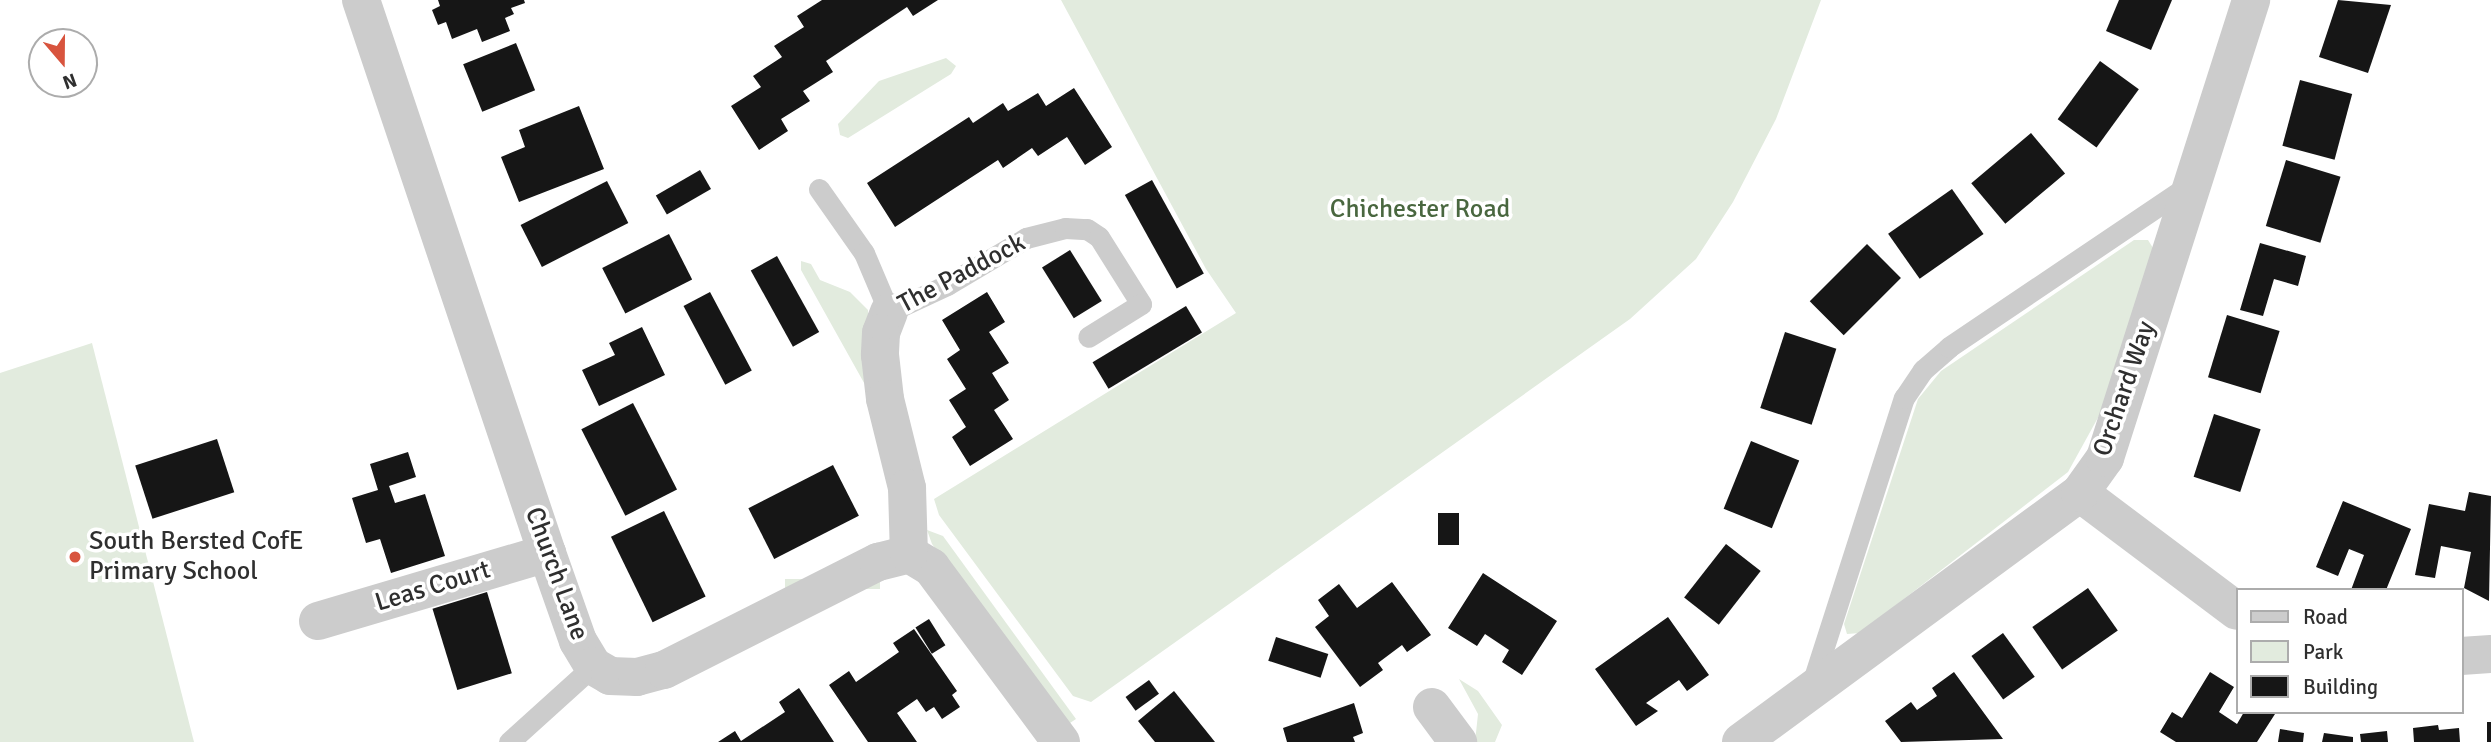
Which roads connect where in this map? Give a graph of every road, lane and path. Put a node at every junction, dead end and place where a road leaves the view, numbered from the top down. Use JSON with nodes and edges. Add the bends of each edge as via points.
{"nodes":[{"id":1,"x":361,"y":0,"type":"edge"},
{"id":2,"x":2250,"y":0,"type":"edge"},
{"id":3,"x":2190,"y":185,"type":"junction"},
{"id":4,"x":819,"y":189,"type":"dead end"},
{"id":5,"x":889,"y":312,"type":"junction"},
{"id":6,"x":1088,"y":337,"type":"dead end"},
{"id":7,"x":2080,"y":493,"type":"junction"},
{"id":8,"x":547,"y":553,"type":"junction"},
{"id":9,"x":909,"y":554,"type":"junction"},
{"id":10,"x":2236,"y":610,"type":"edge"},
{"id":11,"x":318,"y":621,"type":"dead end"},
{"id":12,"x":2491,"y":654,"type":"edge"},
{"id":13,"x":2463,"y":656,"type":"edge"},
{"id":14,"x":593,"y":666,"type":"junction"},
{"id":15,"x":1810,"y":689,"type":"junction"},
{"id":16,"x":1432,"y":707,"type":"dead end"},
{"id":17,"x":509,"y":742,"type":"edge"},
{"id":18,"x":1061,"y":742,"type":"edge"},
{"id":19,"x":1458,"y":742,"type":"edge"},
{"id":20,"x":1741,"y":742,"type":"edge"}],
"edges":[{"from":1,"to":8,"type":"street","name":"Church Lane"},
{"from":2,"to":3,"type":"street","name":"Orchard Way"},
{"from":3,"to":7,"type":"street","name":"Orchard Way","via":[[2121,417],[2105,458]]},
{"from":3,"to":15,"type":"lane","via":[[1950,347],[1923,370],[1905,398]]},
{"from":4,"to":5,"type":"lane","name":"The Paddock","via":[[864,253]]},
{"from":5,"to":6,"type":"lane","name":"The Paddock","via":[[947,285],[1026,237],[1065,228],[1087,229],[1100,237],[1141,304]]},
{"from":5,"to":9,"type":"street","name":"The Paddock","via":[[881,333],[880,355],[885,399],[907,488]]},
{"from":7,"to":10,"type":"street"},
{"from":7,"to":15,"type":"street","name":"Orchard Way"},
{"from":8,"to":11,"type":"street","name":"Leas Court"},
{"from":8,"to":14,"type":"street","name":"Church Lane","via":[[578,641]]},
{"from":9,"to":14,"type":"street","name":"Church Lane","via":[[878,562],[664,670],[637,677],[610,676]]},
{"from":9,"to":18,"type":"street","via":[[931,567]]},
{"from":12,"to":13,"type":"street"},
{"from":14,"to":17,"type":"lane"},
{"from":15,"to":20,"type":"street","name":"Orchard Way"},
{"from":16,"to":19,"type":"street"}]}
